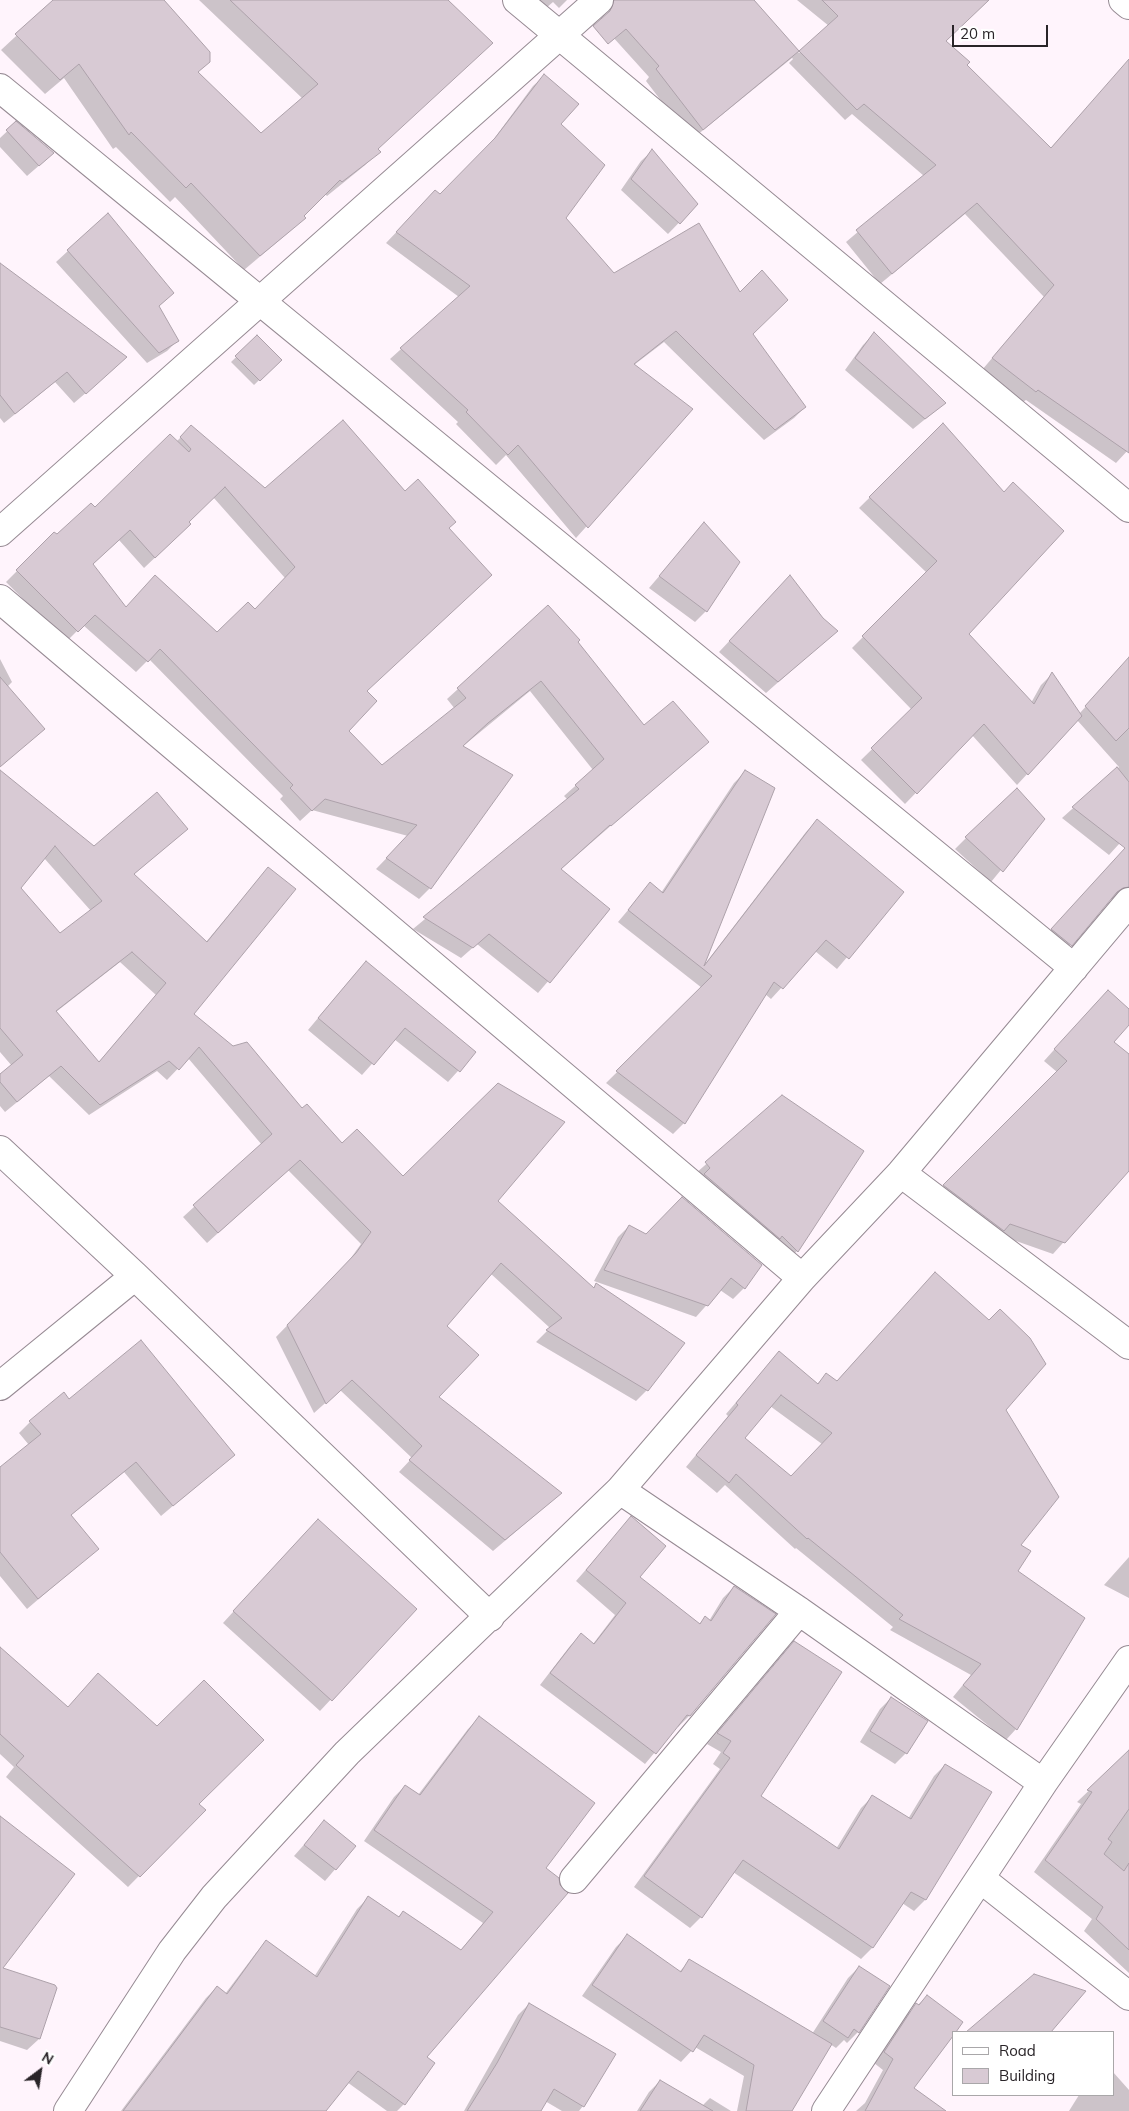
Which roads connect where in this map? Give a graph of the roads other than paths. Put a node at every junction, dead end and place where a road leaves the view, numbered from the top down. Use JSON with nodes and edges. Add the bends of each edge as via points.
{"nodes":[{"id":1,"x":516,"y":0,"type":"edge"},
{"id":2,"x":599,"y":0,"type":"edge"},
{"id":3,"x":1123,"y":0,"type":"edge"},
{"id":4,"x":1129,"y":5,"type":"edge"},
{"id":5,"x":560,"y":35,"type":"junction"},
{"id":6,"x":0,"y":88,"type":"edge"},
{"id":7,"x":259,"y":300,"type":"junction"},
{"id":8,"x":1129,"y":508,"type":"edge"},
{"id":9,"x":0,"y":532,"type":"edge"},
{"id":10,"x":0,"y":599,"type":"edge"},
{"id":11,"x":1129,"y":902,"type":"edge"},
{"id":12,"x":1074,"y":968,"type":"junction"},
{"id":13,"x":0,"y":1150,"type":"edge"},
{"id":14,"x":901,"y":1173,"type":"junction"},
{"id":15,"x":134,"y":1276,"type":"junction"},
{"id":16,"x":802,"y":1278,"type":"junction"},
{"id":17,"x":1129,"y":1345,"type":"edge"},
{"id":18,"x":0,"y":1386,"type":"edge"},
{"id":19,"x":620,"y":1490,"type":"junction"},
{"id":20,"x":799,"y":1611,"type":"junction"},
{"id":21,"x":490,"y":1617,"type":"junction"},
{"id":22,"x":1129,"y":1660,"type":"edge"},
{"id":23,"x":1043,"y":1783,"type":"junction"},
{"id":24,"x":980,"y":1878,"type":"junction"},
{"id":25,"x":574,"y":1879,"type":"dead end"},
{"id":26,"x":1129,"y":1996,"type":"edge"},
{"id":27,"x":68,"y":2111,"type":"edge"},
{"id":28,"x":826,"y":2111,"type":"edge"}],
"edges":[{"from":1,"to":5,"type":"street"},
{"from":2,"to":5,"type":"street"},
{"from":3,"to":4,"type":"street"},
{"from":5,"to":7,"type":"street"},
{"from":5,"to":8,"type":"street"},
{"from":6,"to":7,"type":"street"},
{"from":7,"to":9,"type":"street"},
{"from":7,"to":12,"type":"street"},
{"from":10,"to":16,"type":"street"},
{"from":11,"to":12,"type":"street"},
{"from":12,"to":14,"type":"street"},
{"from":13,"to":15,"type":"street"},
{"from":14,"to":16,"type":"street"},
{"from":14,"to":17,"type":"street"},
{"from":15,"to":18,"type":"street"},
{"from":15,"to":21,"type":"street"},
{"from":16,"to":19,"type":"street"},
{"from":19,"to":20,"type":"street"},
{"from":19,"to":21,"type":"street"},
{"from":20,"to":23,"type":"street"},
{"from":20,"to":25,"type":"street"},
{"from":21,"to":27,"type":"street","via":[[347,1753],[214,1897],[172,1951]]},
{"from":22,"to":23,"type":"street"},
{"from":23,"to":24,"type":"street"},
{"from":24,"to":26,"type":"street"},
{"from":24,"to":28,"type":"street"}]}
